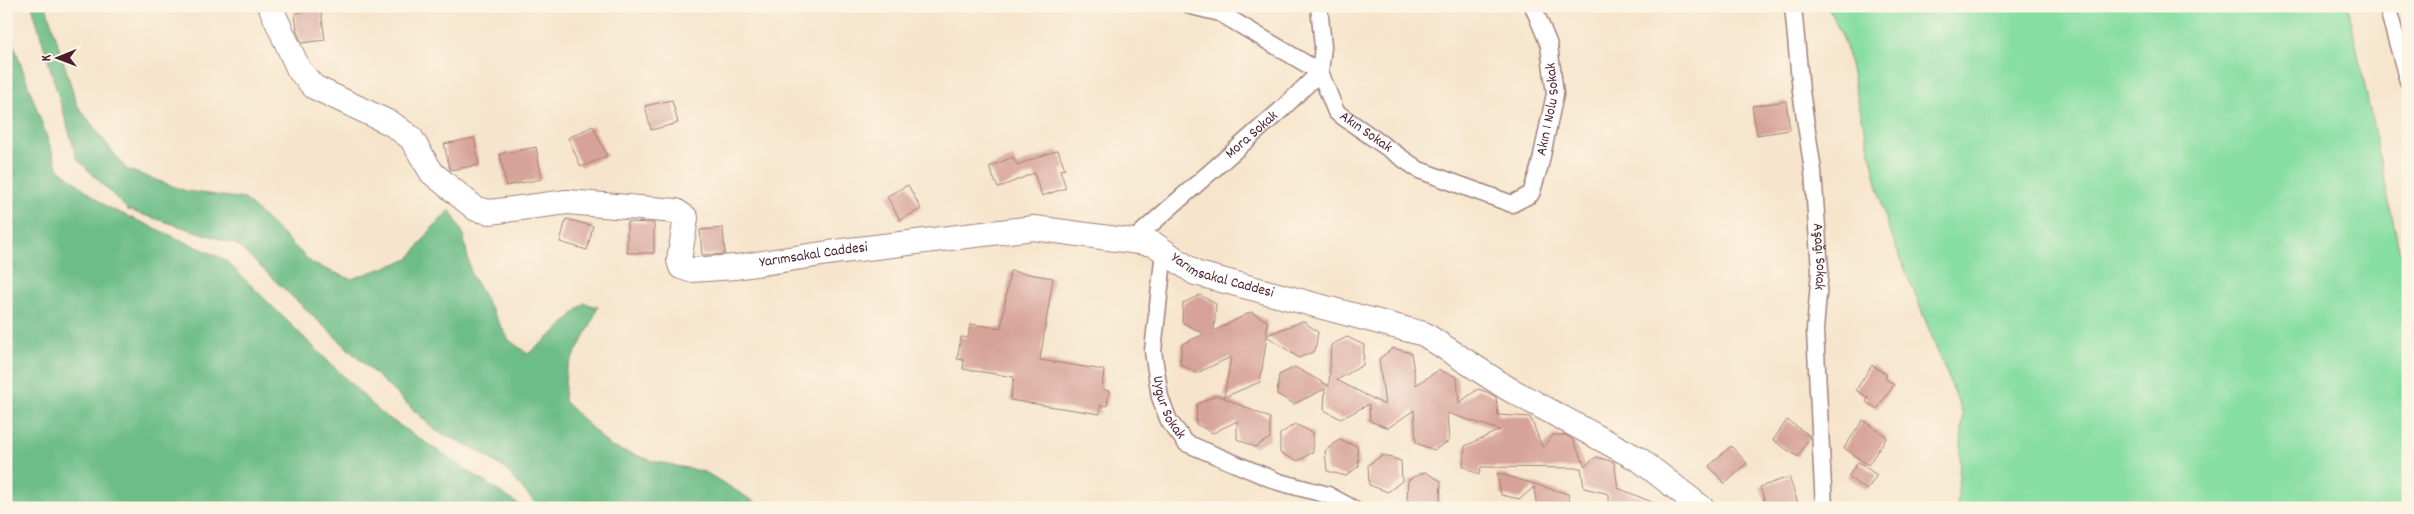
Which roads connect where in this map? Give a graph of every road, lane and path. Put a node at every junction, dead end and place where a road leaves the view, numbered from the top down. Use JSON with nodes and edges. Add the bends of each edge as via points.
{"nodes":[{"id":1,"x":270,"y":6,"type":"edge"},
{"id":2,"x":1192,"y":6,"type":"edge"},
{"id":3,"x":1319,"y":6,"type":"edge"},
{"id":4,"x":1533,"y":6,"type":"edge"},
{"id":5,"x":1793,"y":6,"type":"edge"},
{"id":6,"x":2387,"y":6,"type":"edge"},
{"id":7,"x":1320,"y":72,"type":"junction"},
{"id":8,"x":2408,"y":81,"type":"edge"},
{"id":9,"x":1512,"y":204,"type":"joint"},
{"id":10,"x":1132,"y":241,"type":"junction"},
{"id":11,"x":1164,"y":251,"type":"junction"},
{"id":12,"x":1352,"y":508,"type":"edge"},
{"id":13,"x":1702,"y":508,"type":"edge"},
{"id":14,"x":1824,"y":508,"type":"edge"}],
"edges":[{"from":1,"to":10,"type":"street","name":"Yarımsakal Caddesi","via":[[299,70],[314,86],[392,124],[411,138],[432,173],[476,209],[490,212],[567,202],[676,210],[686,218],[679,260],[681,267],[690,270],[736,267],[1034,228]]},
{"from":2,"to":7,"type":"street","via":[[1220,14]]},
{"from":3,"to":7,"type":"street","via":[[1323,47]]},
{"from":4,"to":9,"type":"street","name":"Akın 1 Nolu Sokak","via":[[1549,45],[1556,94],[1531,194]]},
{"from":5,"to":14,"type":"street","name":"Aşağı Sokak","via":[[1813,171],[1820,270],[1815,339]]},
{"from":6,"to":8,"type":"street"},
{"from":7,"to":9,"type":"street","name":"Akın Sokak","via":[[1336,112],[1381,144],[1419,170]]},
{"from":7,"to":10,"type":"street","name":"Mora Sokak"},
{"from":10,"to":11,"type":"street","name":"Yarımsakal Caddesi","via":[[1154,244]]},
{"from":11,"to":12,"type":"street","name":"Uygur Sokak","via":[[1153,351],[1160,397],[1169,422],[1186,442],[1212,455],[1280,482],[1328,494]]},
{"from":11,"to":13,"type":"street","name":"Yarımsakal Caddesi","via":[[1195,273],[1424,334],[1507,388],[1640,460]]}]}
